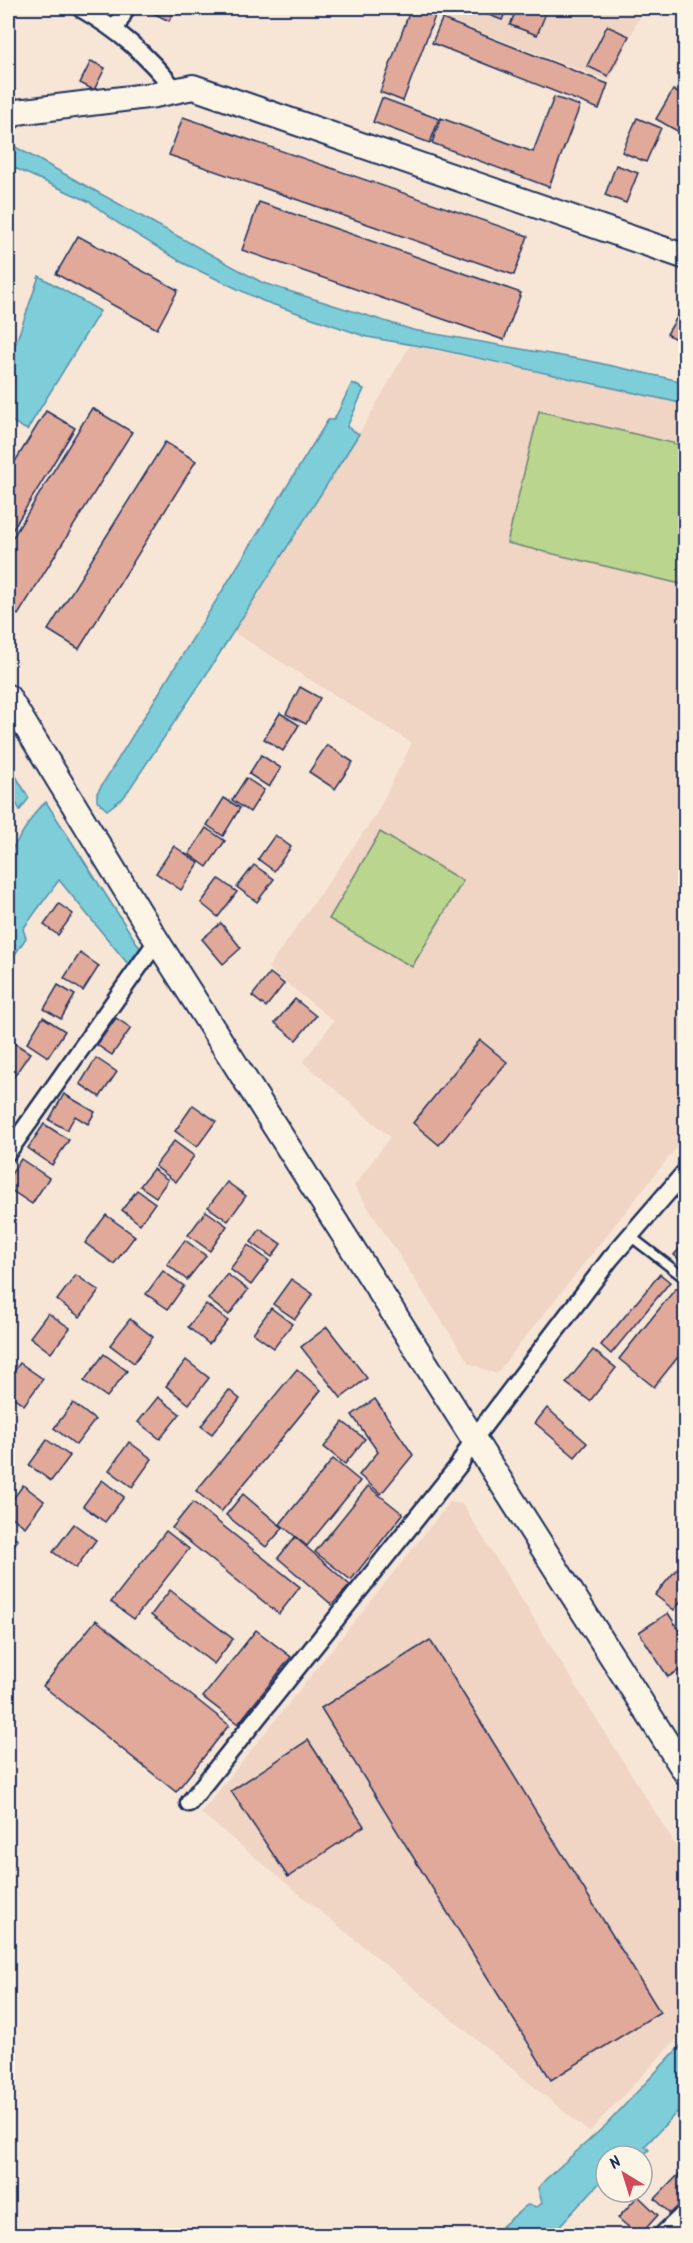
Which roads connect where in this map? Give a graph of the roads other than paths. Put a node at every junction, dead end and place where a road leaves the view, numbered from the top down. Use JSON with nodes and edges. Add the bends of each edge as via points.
{"nodes":[{"id":1,"x":80,"y":8,"type":"edge"},
{"id":2,"x":126,"y":8,"type":"edge"},
{"id":3,"x":116,"y":28,"type":"junction"},
{"id":4,"x":176,"y":91,"type":"junction"},
{"id":5,"x":8,"y":118,"type":"edge"},
{"id":6,"x":686,"y":256,"type":"edge"},
{"id":7,"x":8,"y":697,"type":"edge"},
{"id":8,"x":157,"y":941,"type":"junction"},
{"id":9,"x":8,"y":1152,"type":"edge"},
{"id":10,"x":686,"y":1171,"type":"edge"},
{"id":11,"x":630,"y":1236,"type":"junction"},
{"id":12,"x":686,"y":1280,"type":"edge"},
{"id":13,"x":473,"y":1440,"type":"junction"},
{"id":14,"x":686,"y":1773,"type":"edge"},
{"id":15,"x":189,"y":1803,"type":"dead end"},
{"id":16,"x":686,"y":2212,"type":"edge"},
{"id":17,"x":661,"y":2235,"type":"edge"}],
"edges":[{"from":1,"to":3,"type":"street"},
{"from":2,"to":3,"type":"street"},
{"from":3,"to":4,"type":"street","via":[[152,61]]},
{"from":4,"to":5,"type":"street","via":[[17,112]]},
{"from":4,"to":6,"type":"street","via":[[194,87]]},
{"from":7,"to":8,"type":"street"},
{"from":8,"to":9,"type":"street"},
{"from":8,"to":13,"type":"street"},
{"from":10,"to":11,"type":"street"},
{"from":11,"to":12,"type":"lane"},
{"from":11,"to":13,"type":"street"},
{"from":13,"to":14,"type":"street"},
{"from":13,"to":15,"type":"street","via":[[459,1465]]},
{"from":16,"to":17,"type":"street"}]}
